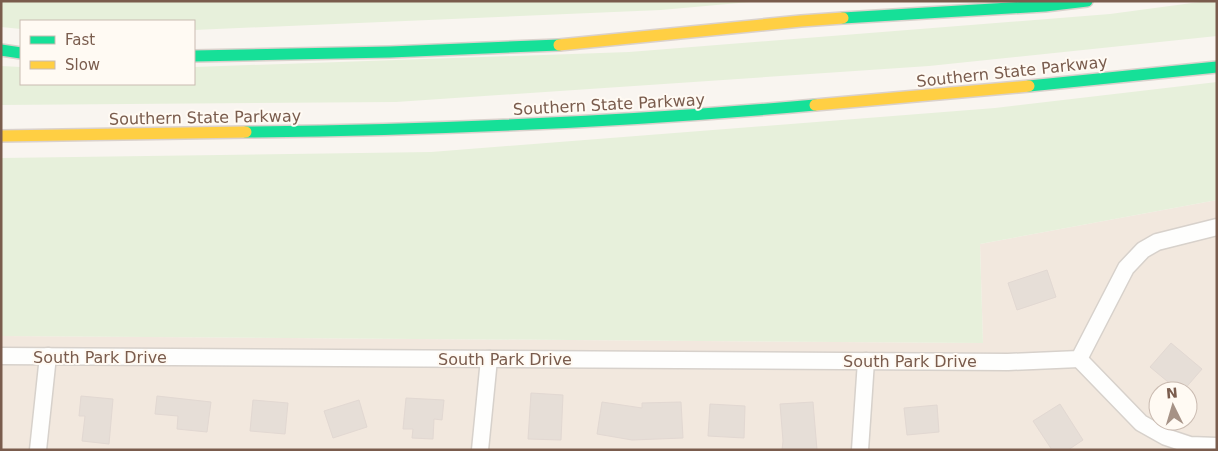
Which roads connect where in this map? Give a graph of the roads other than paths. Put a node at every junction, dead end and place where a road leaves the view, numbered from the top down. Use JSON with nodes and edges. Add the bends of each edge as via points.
{"nodes":[{"id":1,"x":1087,"y":1,"type":"edge"},
{"id":2,"x":1,"y":50,"type":"edge"},
{"id":3,"x":20,"y":53,"type":"edge"},
{"id":4,"x":195,"y":56,"type":"edge"},
{"id":5,"x":1,"y":57,"type":"edge"},
{"id":6,"x":20,"y":57,"type":"edge"},
{"id":7,"x":1217,"y":67,"type":"edge"},
{"id":8,"x":1,"y":136,"type":"edge"},
{"id":9,"x":1217,"y":227,"type":"edge"},
{"id":10,"x":1,"y":356,"type":"edge"},
{"id":11,"x":48,"y":356,"type":"junction"},
{"id":12,"x":489,"y":359,"type":"junction"},
{"id":13,"x":1079,"y":359,"type":"junction"},
{"id":14,"x":866,"y":360,"type":"junction"},
{"id":15,"x":1217,"y":446,"type":"edge"},
{"id":16,"x":38,"y":450,"type":"edge"},
{"id":17,"x":480,"y":450,"type":"edge"},
{"id":18,"x":860,"y":450,"type":"edge"}],
"edges":[{"from":1,"to":4,"type":"highway","via":[[801,21],[571,44]]},
{"from":2,"to":3,"type":"highway"},
{"from":5,"to":6,"type":"highway"},
{"from":7,"to":8,"type":"highway","name":"Southern State Parkway","via":[[706,115],[350,131]]},
{"from":9,"to":13,"type":"street","via":[[1157,242],[1143,250],[1126,268]]},
{"from":10,"to":11,"type":"street","name":"South Park Drive"},
{"from":11,"to":12,"type":"street","name":"South Park Drive"},
{"from":11,"to":16,"type":"street"},
{"from":12,"to":14,"type":"street","name":"South Park Drive"},
{"from":12,"to":17,"type":"street"},
{"from":13,"to":14,"type":"street","name":"South Park Drive","via":[[1008,362]]},
{"from":13,"to":15,"type":"street","via":[[1141,423],[1166,437],[1190,445]]},
{"from":14,"to":18,"type":"street"}]}
